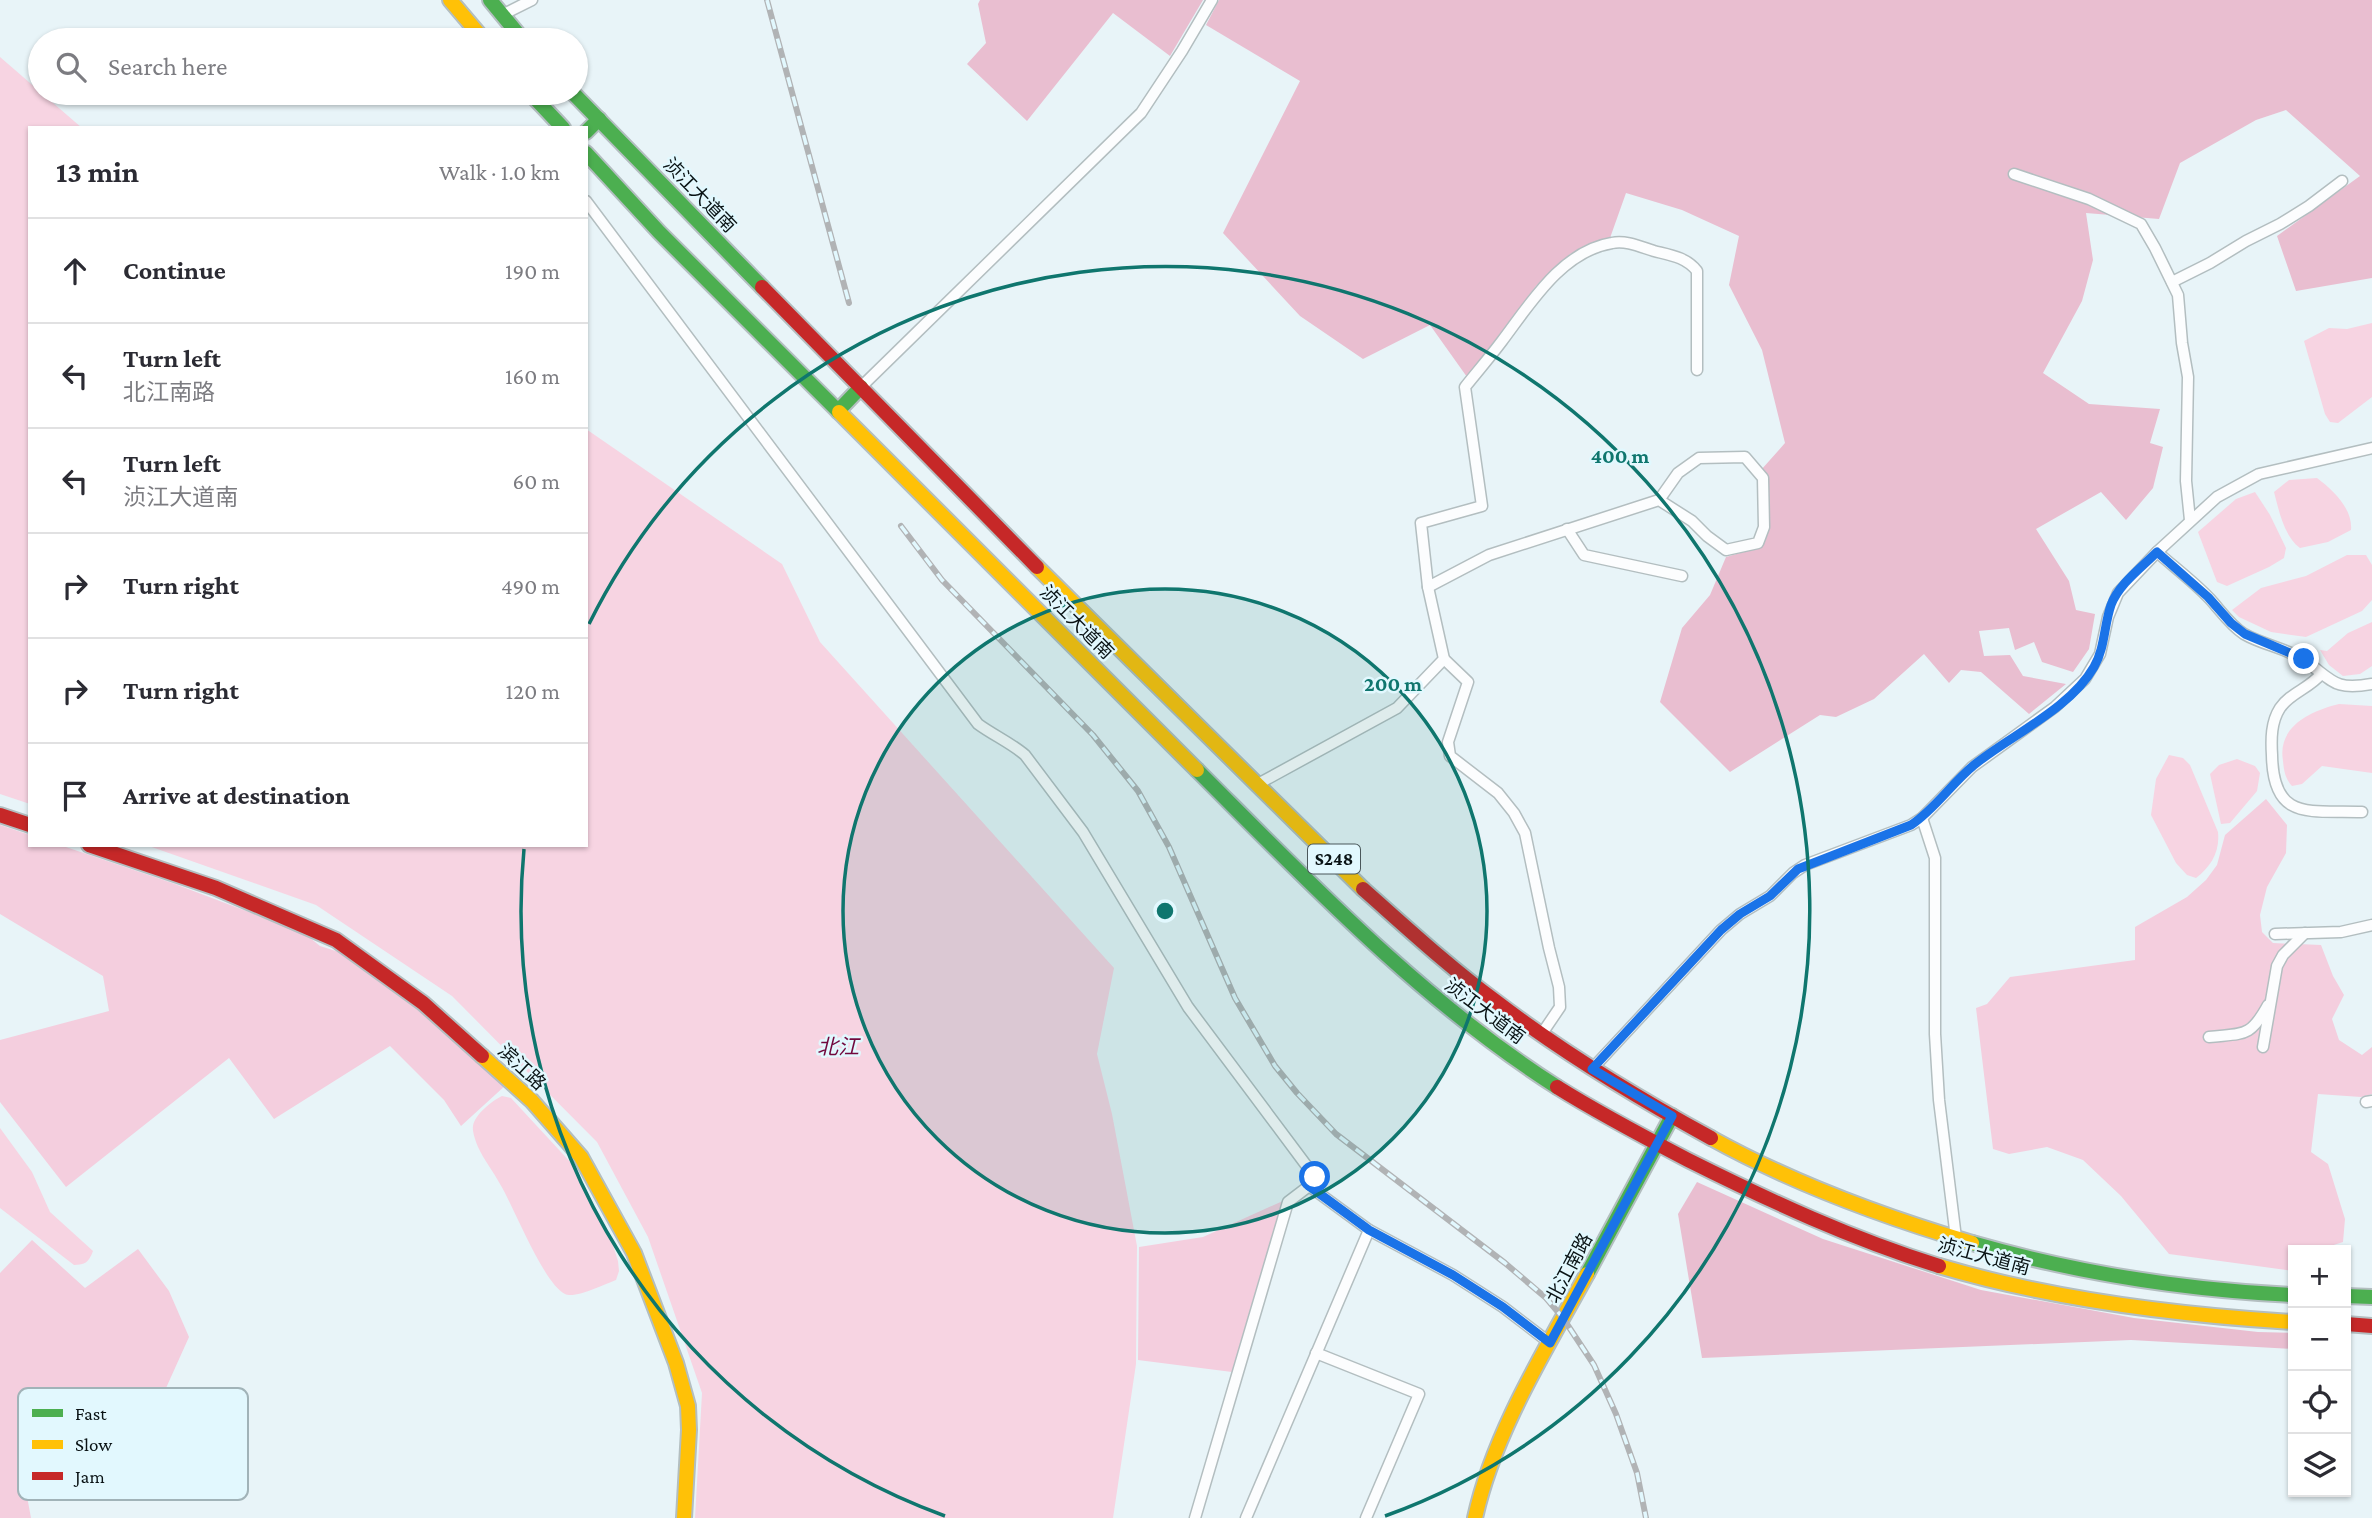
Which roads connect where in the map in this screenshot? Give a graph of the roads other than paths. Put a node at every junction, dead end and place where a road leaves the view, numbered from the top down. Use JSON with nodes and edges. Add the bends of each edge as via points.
{"nodes":[{"id":1,"x":450,"y":0,"type":"edge"},
{"id":2,"x":490,"y":0,"type":"edge"},
{"id":3,"x":532,"y":0,"type":"edge"},
{"id":4,"x":1212,"y":0,"type":"edge"},
{"id":5,"x":502,"y":15,"type":"junction"},
{"id":6,"x":474,"y":28,"type":"edge"},
{"id":7,"x":513,"y":28,"type":"edge"},
{"id":8,"x":541,"y":105,"type":"edge"},
{"id":9,"x":585,"y":105,"type":"edge"},
{"id":10,"x":599,"y":119,"type":"junction"},
{"id":11,"x":561,"y":126,"type":"edge"},
{"id":12,"x":588,"y":130,"type":"edge"},
{"id":13,"x":588,"y":155,"type":"edge"},
{"id":14,"x":2014,"y":174,"type":"dead end"},
{"id":15,"x":2342,"y":181,"type":"dead end"},
{"id":16,"x":588,"y":204,"type":"edge"},
{"id":17,"x":2172,"y":282,"type":"junction"},
{"id":18,"x":1697,"y":370,"type":"dead end"},
{"id":19,"x":861,"y":387,"type":"junction"},
{"id":20,"x":838,"y":411,"type":"junction"},
{"id":21,"x":2372,"y":448,"type":"edge"},
{"id":22,"x":1659,"y":500,"type":"junction"},
{"id":23,"x":2190,"y":520,"type":"junction"},
{"id":24,"x":1567,"y":529,"type":"junction"},
{"id":25,"x":2157,"y":552,"type":"junction"},
{"id":26,"x":1682,"y":576,"type":"dead end"},
{"id":27,"x":1428,"y":587,"type":"junction"},
{"id":28,"x":1444,"y":659,"type":"junction"},
{"id":29,"x":2322,"y":674,"type":"junction"},
{"id":30,"x":2372,"y":684,"type":"edge"},
{"id":31,"x":1258,"y":784,"type":"junction"},
{"id":32,"x":2362,"y":812,"type":"dead end"},
{"id":33,"x":0,"y":816,"type":"edge"},
{"id":34,"x":1922,"y":818,"type":"junction"},
{"id":35,"x":28,"y":824,"type":"edge"},
{"id":36,"x":95,"y":847,"type":"edge"},
{"id":37,"x":2372,"y":925,"type":"edge"},
{"id":38,"x":2305,"y":933,"type":"junction"},
{"id":39,"x":2275,"y":934,"type":"dead end"},
{"id":40,"x":2272,"y":996,"type":"junction"},
{"id":41,"x":1541,"y":1035,"type":"junction"},
{"id":42,"x":2209,"y":1037,"type":"dead end"},
{"id":43,"x":2263,"y":1047,"type":"dead end"},
{"id":44,"x":1592,"y":1069,"type":"junction"},
{"id":45,"x":1672,"y":1116,"type":"junction"},
{"id":46,"x":1657,"y":1144,"type":"junction"},
{"id":47,"x":1309,"y":1186,"type":"junction"},
{"id":48,"x":1369,"y":1230,"type":"junction"},
{"id":49,"x":1956,"y":1238,"type":"junction"},
{"id":50,"x":2288,"y":1295,"type":"edge"},
{"id":51,"x":2351,"y":1296,"type":"edge"},
{"id":52,"x":2372,"y":1297,"type":"edge"},
{"id":53,"x":2288,"y":1322,"type":"edge"},
{"id":54,"x":2351,"y":1324,"type":"edge"},
{"id":55,"x":2372,"y":1326,"type":"edge"},
{"id":56,"x":1550,"y":1343,"type":"junction"},
{"id":57,"x":1316,"y":1353,"type":"junction"},
{"id":58,"x":684,"y":1518,"type":"edge"},
{"id":59,"x":1195,"y":1518,"type":"edge"},
{"id":60,"x":1246,"y":1518,"type":"edge"},
{"id":61,"x":1366,"y":1518,"type":"edge"},
{"id":62,"x":1475,"y":1518,"type":"edge"}],
"edges":[{"from":1,"to":6,"type":"main road"},
{"from":2,"to":5,"type":"main road"},
{"from":3,"to":5,"type":"street"},
{"from":4,"to":19,"type":"street","via":[[1141,113]]},
{"from":5,"to":7,"type":"main road"},
{"from":8,"to":11,"type":"main road"},
{"from":9,"to":10,"type":"main road","name":"浈江大道南","number":"S248"},
{"from":10,"to":12,"type":"main road"},
{"from":10,"to":19,"type":"main road","name":"浈江大道南","number":"S248"},
{"from":13,"to":20,"type":"main road","name":"浈江大道南","number":"S248"},
{"from":14,"to":17,"type":"street","via":[[2141,224]]},
{"from":15,"to":17,"type":"street","via":[[2280,224]]},
{"from":16,"to":47,"type":"street","via":[[978,724],[1026,755],[1083,832],[1188,1007],[1315,1177]]},
{"from":17,"to":23,"type":"street","via":[[2178,295],[2188,377]]},
{"from":18,"to":27,"type":"street","via":[[1697,271],[1692,264],[1623,242],[1592,249],[1572,261],[1535,295],[1465,387],[1482,506],[1421,523]]},
{"from":19,"to":20,"type":"main road"},
{"from":19,"to":31,"type":"main road","name":"浈江大道南","number":"S248"},
{"from":20,"to":46,"type":"main road","name":"浈江大道南","number":"S248","via":[[1385,955],[1514,1057]]},
{"from":21,"to":23,"type":"street","via":[[2259,474],[2217,496]]},
{"from":22,"to":22,"type":"street","via":[[1726,550],[1758,543],[1765,527],[1763,478],[1745,457],[1699,458],[1678,474]]},
{"from":22,"to":24,"type":"street"},
{"from":23,"to":25,"type":"street"},
{"from":24,"to":26,"type":"street","via":[[1584,555]]},
{"from":24,"to":27,"type":"street","via":[[1489,555]]},
{"from":25,"to":29,"type":"street","via":[[2245,634],[2304,659]]},
{"from":25,"to":34,"type":"street","via":[[2118,593],[2100,654],[2085,679],[2055,707],[1972,767]]},
{"from":27,"to":28,"type":"street"},
{"from":28,"to":31,"type":"street","via":[[1397,708]]},
{"from":28,"to":41,"type":"street","via":[[1468,682],[1448,742],[1450,755],[1498,793],[1525,833],[1559,987],[1560,1007]]},
{"from":29,"to":30,"type":"street","via":[[2351,688]]},
{"from":29,"to":32,"type":"street","via":[[2278,711],[2272,736],[2275,786],[2281,798],[2296,808]]},
{"from":31,"to":41,"type":"main road","name":"浈江大道南","number":"S248","via":[[1442,959]]},
{"from":33,"to":35,"type":"main road"},
{"from":34,"to":44,"type":"street","via":[[1798,869],[1770,896],[1721,930]]},
{"from":34,"to":49,"type":"street","via":[[1935,858],[1936,1047]]},
{"from":36,"to":58,"type":"main road","name":"滨江路","via":[[216,888],[336,940],[423,1003],[540,1110],[581,1157],[634,1253],[676,1363],[688,1406]]},
{"from":37,"to":38,"type":"street"},
{"from":38,"to":39,"type":"street"},
{"from":38,"to":40,"type":"street","via":[[2277,966]]},
{"from":40,"to":42,"type":"street","via":[[2258,1025],[2250,1031]]},
{"from":40,"to":43,"type":"street"},
{"from":41,"to":44,"type":"main road","name":"浈江大道南","number":"S248"},
{"from":44,"to":45,"type":"main road","name":"浈江大道南","number":"S248"},
{"from":45,"to":46,"type":"main road","name":"北江南路"},
{"from":45,"to":49,"type":"main road","name":"浈江大道南","number":"S248","via":[[1780,1174],[1882,1215]]},
{"from":46,"to":53,"type":"main road","name":"浈江大道南","number":"S248","via":[[1793,1212],[1941,1266],[2139,1308]]},
{"from":46,"to":56,"type":"main road","name":"北江南路"},
{"from":47,"to":48,"type":"street"},
{"from":47,"to":59,"type":"street","via":[[1288,1202]]},
{"from":48,"to":56,"type":"street","via":[[1453,1275]]},
{"from":48,"to":57,"type":"street"},
{"from":49,"to":50,"type":"main road","name":"浈江大道南","number":"S248","via":[[2052,1264],[2139,1280]]},
{"from":51,"to":52,"type":"main road"},
{"from":54,"to":55,"type":"main road"},
{"from":56,"to":62,"type":"main road","name":"北江南路","via":[[1496,1449],[1480,1488]]},
{"from":57,"to":60,"type":"street"},
{"from":57,"to":61,"type":"street","via":[[1419,1394]]}]}
